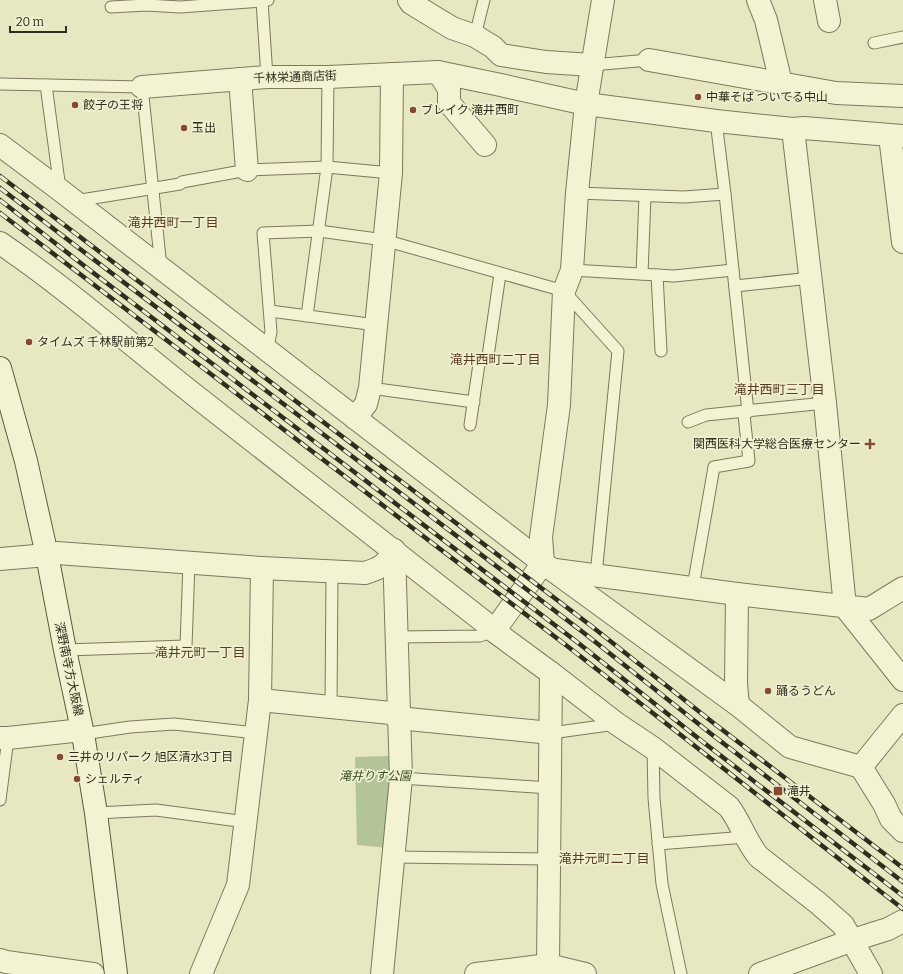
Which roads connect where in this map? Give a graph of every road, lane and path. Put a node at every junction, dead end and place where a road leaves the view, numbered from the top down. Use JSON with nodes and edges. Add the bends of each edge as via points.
{"nodes":[{"id":1,"x":484,"y":0,"type":"edge"},
{"id":2,"x":603,"y":0,"type":"edge"},
{"id":3,"x":758,"y":0,"type":"edge"},
{"id":4,"x":825,"y":0,"type":"edge"},
{"id":5,"x":265,"y":1,"type":"edge"},
{"id":6,"x":410,"y":1,"type":"edge"},
{"id":7,"x":200,"y":3,"type":"edge"},
{"id":8,"x":111,"y":7,"type":"dead end"},
{"id":9,"x":829,"y":21,"type":"dead end"},
{"id":10,"x":475,"y":36,"type":"junction"},
{"id":11,"x":903,"y":37,"type":"edge"},
{"id":12,"x":874,"y":43,"type":"dead end"},
{"id":13,"x":649,"y":60,"type":"joint"},
{"id":14,"x":592,"y":66,"type":"junction"},
{"id":15,"x":438,"y":72,"type":"junction"},
{"id":16,"x":392,"y":74,"type":"junction"},
{"id":17,"x":267,"y":77,"type":"junction"},
{"id":18,"x":328,"y":77,"type":"junction"},
{"id":19,"x":240,"y":80,"type":"junction"},
{"id":20,"x":781,"y":83,"type":"junction"},
{"id":21,"x":0,"y":84,"type":"edge"},
{"id":22,"x":46,"y":85,"type":"junction"},
{"id":23,"x":142,"y":86,"type":"junction"},
{"id":24,"x":903,"y":96,"type":"edge"},
{"id":25,"x":586,"y":104,"type":"junction"},
{"id":26,"x":716,"y":121,"type":"junction"},
{"id":27,"x":799,"y":128,"type":"junction"},
{"id":28,"x":896,"y":136,"type":"edge"},
{"id":29,"x":0,"y":145,"type":"edge"},
{"id":30,"x":485,"y":145,"type":"dead end"},
{"id":31,"x":327,"y":167,"type":"junction"},
{"id":32,"x":248,"y":170,"type":"junction"},
{"id":33,"x":391,"y":173,"type":"junction"},
{"id":34,"x":152,"y":188,"type":"junction"},
{"id":35,"x":577,"y":193,"type":"junction"},
{"id":36,"x":725,"y":194,"type":"junction"},
{"id":37,"x":67,"y":196,"type":"junction"},
{"id":38,"x":646,"y":196,"type":"junction"},
{"id":39,"x":319,"y":230,"type":"junction"},
{"id":40,"x":384,"y":240,"type":"junction"},
{"id":41,"x":903,"y":242,"type":"edge"},
{"id":42,"x":0,"y":243,"type":"edge"},
{"id":43,"x":161,"y":267,"type":"junction"},
{"id":44,"x":572,"y":270,"type":"junction"},
{"id":45,"x":733,"y":270,"type":"junction"},
{"id":46,"x":500,"y":274,"type":"junction"},
{"id":47,"x":642,"y":274,"type":"junction"},
{"id":48,"x":657,"y":275,"type":"junction"},
{"id":49,"x":811,"y":278,"type":"junction"},
{"id":50,"x":735,"y":286,"type":"junction"},
{"id":51,"x":564,"y":291,"type":"junction"},
{"id":52,"x":270,"y":311,"type":"junction"},
{"id":53,"x":307,"y":316,"type":"junction"},
{"id":54,"x":376,"y":325,"type":"junction"},
{"id":55,"x":267,"y":351,"type":"junction"},
{"id":56,"x":661,"y":351,"type":"dead end"},
{"id":57,"x":0,"y":368,"type":"edge"},
{"id":58,"x":370,"y":388,"type":"junction"},
{"id":59,"x":474,"y":402,"type":"junction"},
{"id":60,"x":825,"y":403,"type":"junction"},
{"id":61,"x":748,"y":412,"type":"junction"},
{"id":62,"x":355,"y":418,"type":"junction"},
{"id":63,"x":688,"y":422,"type":"dead end"},
{"id":64,"x":470,"y":425,"type":"dead end"},
{"id":65,"x":394,"y":550,"type":"junction"},
{"id":66,"x":47,"y":555,"type":"junction"},
{"id":67,"x":0,"y":559,"type":"edge"},
{"id":68,"x":189,"y":563,"type":"junction"},
{"id":69,"x":547,"y":566,"type":"junction"},
{"id":70,"x":262,"y":568,"type":"junction"},
{"id":71,"x":332,"y":572,"type":"junction"},
{"id":72,"x":596,"y":575,"type":"junction"},
{"id":73,"x":693,"y":587,"type":"junction"},
{"id":74,"x":903,"y":588,"type":"edge"},
{"id":75,"x":737,"y":594,"type":"junction"},
{"id":76,"x":845,"y":606,"type":"junction"},
{"id":77,"x":494,"y":631,"type":"junction"},
{"id":78,"x":397,"y":637,"type":"junction"},
{"id":79,"x":65,"y":650,"type":"junction"},
{"id":80,"x":551,"y":673,"type":"junction"},
{"id":81,"x":903,"y":680,"type":"edge"},
{"id":82,"x":260,"y":700,"type":"junction"},
{"id":83,"x":738,"y":704,"type":"junction"},
{"id":84,"x":331,"y":708,"type":"junction"},
{"id":85,"x":903,"y":715,"type":"edge"},
{"id":86,"x":398,"y":718,"type":"junction"},
{"id":87,"x":617,"y":724,"type":"junction"},
{"id":88,"x":256,"y":733,"type":"junction"},
{"id":89,"x":551,"y":733,"type":"junction"},
{"id":90,"x":83,"y":734,"type":"junction"},
{"id":91,"x":4,"y":738,"type":"edge"},
{"id":92,"x":653,"y":748,"type":"junction"},
{"id":93,"x":861,"y":767,"type":"junction"},
{"id":94,"x":401,"y":778,"type":"junction"},
{"id":95,"x":550,"y":788,"type":"junction"},
{"id":96,"x":0,"y":800,"type":"edge"},
{"id":97,"x":96,"y":813,"type":"junction"},
{"id":98,"x":246,"y":822,"type":"junction"},
{"id":99,"x":903,"y":831,"type":"edge"},
{"id":100,"x":746,"y":837,"type":"junction"},
{"id":101,"x":658,"y":844,"type":"junction"},
{"id":102,"x":394,"y":856,"type":"junction"},
{"id":103,"x":549,"y":859,"type":"junction"},
{"id":104,"x":901,"y":926,"type":"edge"},
{"id":105,"x":852,"y":940,"type":"junction"},
{"id":106,"x":1,"y":964,"type":"edge"},
{"id":107,"x":548,"y":965,"type":"junction"},
{"id":108,"x":93,"y":974,"type":"edge"},
{"id":109,"x":116,"y":974,"type":"edge"},
{"id":110,"x":201,"y":974,"type":"edge"},
{"id":111,"x":382,"y":974,"type":"edge"},
{"id":112,"x":476,"y":974,"type":"edge"},
{"id":113,"x":480,"y":974,"type":"edge"},
{"id":114,"x":585,"y":974,"type":"edge"},
{"id":115,"x":681,"y":974,"type":"edge"},
{"id":116,"x":760,"y":974,"type":"edge"},
{"id":117,"x":871,"y":974,"type":"edge"}],
"edges":[{"from":1,"to":10,"type":"lane"},
{"from":2,"to":14,"type":"street"},
{"from":3,"to":20,"type":"street","via":[[766,20]]},
{"from":4,"to":9,"type":"street"},
{"from":5,"to":7,"type":"lane"},
{"from":5,"to":17,"type":"lane"},
{"from":6,"to":10,"type":"street","via":[[452,28]]},
{"from":7,"to":8,"type":"lane","via":[[180,7]]},
{"from":10,"to":14,"type":"street","via":[[501,55]]},
{"from":11,"to":12,"type":"lane"},
{"from":13,"to":14,"type":"lane"},
{"from":13,"to":20,"type":"street"},
{"from":14,"to":25,"type":"street"},
{"from":15,"to":16,"type":"street","name":"千林栄通商店街"},
{"from":15,"to":25,"type":"street","name":"千林栄通商店街"},
{"from":15,"to":30,"type":"street","via":[[449,89],[449,103]]},
{"from":16,"to":18,"type":"street","name":"千林栄通商店街"},
{"from":16,"to":33,"type":"street"},
{"from":17,"to":18,"type":"street","name":"千林栄通商店街"},
{"from":17,"to":19,"type":"street","name":"千林栄通商店街"},
{"from":18,"to":31,"type":"lane"},
{"from":19,"to":23,"type":"street","name":"千林栄通商店街"},
{"from":19,"to":32,"type":"street"},
{"from":20,"to":24,"type":"street","via":[[836,93]]},
{"from":21,"to":22,"type":"lane","name":"千林栄通商店街"},
{"from":22,"to":23,"type":"lane","name":"千林栄通商店街"},
{"from":22,"to":37,"type":"lane"},
{"from":23,"to":34,"type":"lane"},
{"from":25,"to":26,"type":"street","name":"千林栄通商店街"},
{"from":25,"to":35,"type":"street"},
{"from":26,"to":27,"type":"street","name":"千林栄通商店街"},
{"from":26,"to":36,"type":"lane"},
{"from":27,"to":28,"type":"street","name":"千林栄通商店街"},
{"from":27,"to":49,"type":"street"},
{"from":28,"to":41,"type":"street"},
{"from":29,"to":37,"type":"street"},
{"from":31,"to":32,"type":"lane"},
{"from":31,"to":33,"type":"lane"},
{"from":31,"to":39,"type":"lane"},
{"from":32,"to":34,"type":"lane"},
{"from":33,"to":40,"type":"street"},
{"from":34,"to":37,"type":"lane"},
{"from":34,"to":43,"type":"lane"},
{"from":35,"to":38,"type":"lane"},
{"from":35,"to":44,"type":"street"},
{"from":36,"to":38,"type":"lane"},
{"from":36,"to":45,"type":"lane"},
{"from":37,"to":43,"type":"street"},
{"from":38,"to":47,"type":"lane"},
{"from":39,"to":40,"type":"lane"},
{"from":39,"to":52,"type":"lane","via":[[263,233]]},
{"from":39,"to":53,"type":"lane"},
{"from":40,"to":46,"type":"lane"},
{"from":40,"to":54,"type":"street"},
{"from":42,"to":65,"type":"street"},
{"from":43,"to":55,"type":"street"},
{"from":44,"to":47,"type":"lane"},
{"from":44,"to":51,"type":"street"},
{"from":45,"to":48,"type":"lane","via":[[674,276]]},
{"from":45,"to":50,"type":"lane"},
{"from":46,"to":51,"type":"lane"},
{"from":46,"to":59,"type":"lane","via":[[488,356],[479,364]]},
{"from":47,"to":48,"type":"lane"},
{"from":48,"to":56,"type":"lane"},
{"from":49,"to":50,"type":"lane"},
{"from":49,"to":60,"type":"street"},
{"from":50,"to":61,"type":"lane"},
{"from":51,"to":69,"type":"street","via":[[559,405],[541,537]]},
{"from":51,"to":72,"type":"lane","via":[[618,351]]},
{"from":52,"to":53,"type":"lane"},
{"from":52,"to":55,"type":"lane","via":[[271,332]]},
{"from":53,"to":54,"type":"lane"},
{"from":54,"to":58,"type":"street"},
{"from":55,"to":62,"type":"street"},
{"from":57,"to":66,"type":"street","name":"深野南寺方大阪線","via":[[26,461]]},
{"from":58,"to":59,"type":"lane"},
{"from":58,"to":62,"type":"street","via":[[366,404]]},
{"from":59,"to":64,"type":"lane"},
{"from":60,"to":61,"type":"lane"},
{"from":60,"to":76,"type":"street"},
{"from":61,"to":63,"type":"lane","via":[[706,416]]},
{"from":61,"to":73,"type":"lane","via":[[744,415],[749,461],[714,467]]},
{"from":62,"to":69,"type":"street"},
{"from":65,"to":71,"type":"street","via":[[387,562],[365,573]]},
{"from":65,"to":77,"type":"street"},
{"from":65,"to":78,"type":"street"},
{"from":66,"to":67,"type":"street"},
{"from":66,"to":68,"type":"street","via":[[57,553]]},
{"from":66,"to":79,"type":"street","name":"深野南寺方大阪線"},
{"from":68,"to":70,"type":"street"},
{"from":68,"to":79,"type":"lane","via":[[186,646]]},
{"from":69,"to":72,"type":"street"},
{"from":69,"to":77,"type":"street"},
{"from":69,"to":83,"type":"street"},
{"from":70,"to":71,"type":"street"},
{"from":70,"to":82,"type":"street"},
{"from":71,"to":84,"type":"lane"},
{"from":72,"to":73,"type":"street"},
{"from":73,"to":75,"type":"street"},
{"from":74,"to":76,"type":"street","via":[[869,609]]},
{"from":75,"to":76,"type":"street"},
{"from":75,"to":83,"type":"street"},
{"from":76,"to":81,"type":"street"},
{"from":77,"to":78,"type":"lane","via":[[480,636]]},
{"from":77,"to":80,"type":"street"},
{"from":78,"to":86,"type":"street"},
{"from":79,"to":90,"type":"street","name":"深野南寺方大阪線"},
{"from":80,"to":87,"type":"street"},
{"from":80,"to":89,"type":"street"},
{"from":82,"to":84,"type":"street"},
{"from":82,"to":88,"type":"street"},
{"from":83,"to":93,"type":"street","via":[[790,747]]},
{"from":84,"to":86,"type":"street","via":[[391,713]]},
{"from":85,"to":93,"type":"street"},
{"from":86,"to":89,"type":"street"},
{"from":86,"to":94,"type":"street"},
{"from":87,"to":89,"type":"lane"},
{"from":87,"to":92,"type":"street"},
{"from":88,"to":90,"type":"lane","via":[[174,724]]},
{"from":88,"to":98,"type":"street"},
{"from":89,"to":95,"type":"street"},
{"from":90,"to":91,"type":"street","via":[[73,731]]},
{"from":90,"to":97,"type":"street","name":"深野南寺方大阪線"},
{"from":91,"to":96,"type":"lane"},
{"from":92,"to":100,"type":"street","via":[[729,807]]},
{"from":92,"to":101,"type":"lane"},
{"from":93,"to":99,"type":"street","via":[[891,819]]},
{"from":94,"to":95,"type":"lane"},
{"from":94,"to":102,"type":"street"},
{"from":95,"to":103,"type":"street"},
{"from":97,"to":98,"type":"lane","via":[[156,810]]},
{"from":97,"to":109,"type":"street","name":"深野南寺方大阪線"},
{"from":98,"to":110,"type":"street","via":[[238,885]]},
{"from":100,"to":101,"type":"lane"},
{"from":100,"to":105,"type":"street","via":[[752,849],[766,863],[833,916],[843,925]]},
{"from":101,"to":115,"type":"lane","via":[[662,884]]},
{"from":102,"to":103,"type":"lane"},
{"from":102,"to":111,"type":"street"},
{"from":103,"to":107,"type":"street"},
{"from":104,"to":105,"type":"street"},
{"from":105,"to":116,"type":"street"},
{"from":105,"to":117,"type":"street"},
{"from":106,"to":108,"type":"street","via":[[6,962]]},
{"from":107,"to":113,"type":"street"},
{"from":107,"to":114,"type":"street"},
{"from":112,"to":113,"type":"street"}]}
